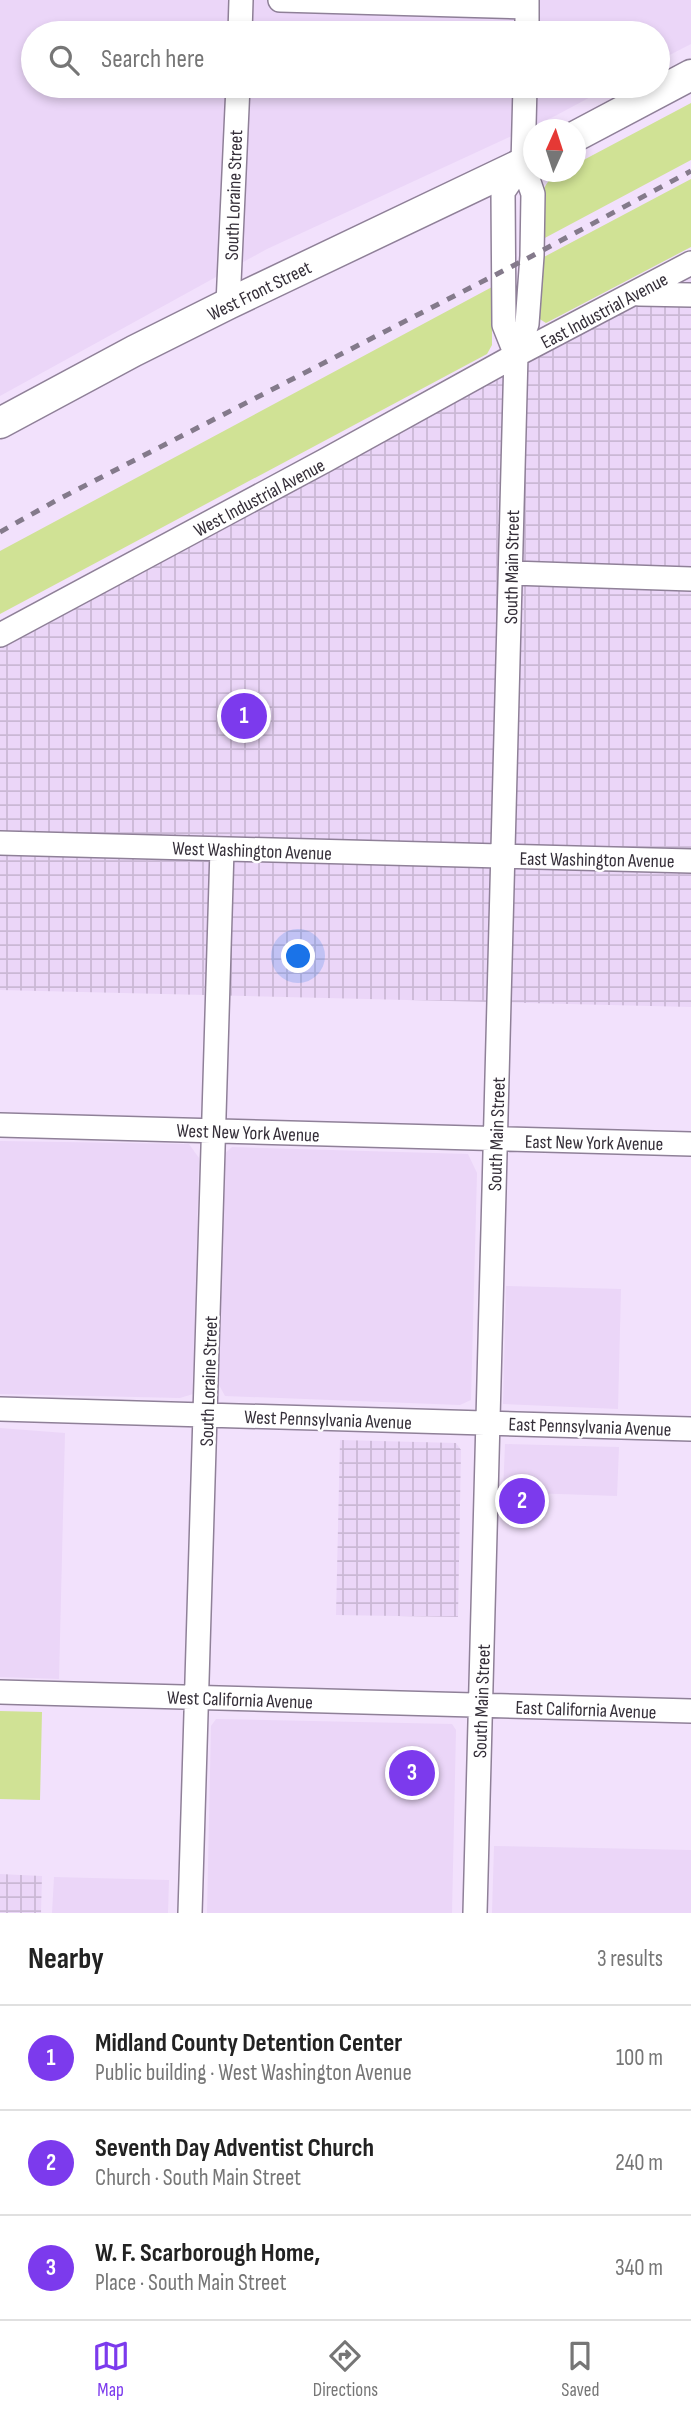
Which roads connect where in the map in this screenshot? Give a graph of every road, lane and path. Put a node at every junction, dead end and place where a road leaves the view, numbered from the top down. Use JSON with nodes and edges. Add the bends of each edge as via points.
{"nodes":[{"id":1,"x":241,"y":0,"type":"edge"},
{"id":2,"x":279,"y":0,"type":"edge"},
{"id":3,"x":527,"y":4,"type":"edge"},
{"id":4,"x":240,"y":21,"type":"edge"},
{"id":5,"x":691,"y":75,"type":"edge"},
{"id":6,"x":670,"y":86,"type":"edge"},
{"id":7,"x":237,"y":98,"type":"edge"},
{"id":8,"x":525,"y":98,"type":"edge"},
{"id":9,"x":648,"y":98,"type":"edge"},
{"id":10,"x":526,"y":119,"type":"edge"},
{"id":11,"x":586,"y":131,"type":"edge"},
{"id":12,"x":523,"y":163,"type":"edge"},
{"id":13,"x":523,"y":167,"type":"edge"},
{"id":14,"x":691,"y":263,"type":"edge"},
{"id":15,"x":635,"y":293,"type":"junction"},
{"id":16,"x":691,"y":295,"type":"edge"},
{"id":17,"x":228,"y":304,"type":"junction"},
{"id":18,"x":516,"y":355,"type":"junction"},
{"id":19,"x":0,"y":423,"type":"edge"},
{"id":20,"x":512,"y":573,"type":"junction"},
{"id":21,"x":691,"y":579,"type":"edge"},
{"id":22,"x":0,"y":635,"type":"edge"},
{"id":23,"x":0,"y":843,"type":"edge"},
{"id":24,"x":222,"y":849,"type":"junction"},
{"id":25,"x":504,"y":856,"type":"junction"},
{"id":26,"x":691,"y":861,"type":"edge"},
{"id":27,"x":0,"y":1125,"type":"edge"},
{"id":28,"x":215,"y":1131,"type":"junction"},
{"id":29,"x":496,"y":1139,"type":"junction"},
{"id":30,"x":691,"y":1144,"type":"edge"},
{"id":31,"x":0,"y":1409,"type":"edge"},
{"id":32,"x":207,"y":1415,"type":"junction"},
{"id":33,"x":488,"y":1424,"type":"junction"},
{"id":34,"x":691,"y":1429,"type":"edge"},
{"id":35,"x":0,"y":1692,"type":"edge"},
{"id":36,"x":197,"y":1698,"type":"junction"},
{"id":37,"x":481,"y":1706,"type":"junction"},
{"id":38,"x":691,"y":1711,"type":"edge"},
{"id":39,"x":190,"y":1913,"type":"edge"},
{"id":40,"x":475,"y":1913,"type":"edge"}],
"edges":[{"from":1,"to":4,"type":"street"},
{"from":2,"to":3,"type":"street"},
{"from":5,"to":6,"type":"main road"},
{"from":7,"to":17,"type":"street","name":"South Loraine Street"},
{"from":8,"to":10,"type":"street"},
{"from":9,"to":11,"type":"main road"},
{"from":12,"to":17,"type":"main road","name":"West Front Street"},
{"from":13,"to":18,"type":"street","name":"South Main Street","via":[[503,192],[504,325]]},
{"from":14,"to":15,"type":"street","name":"East Industrial Avenue"},
{"from":15,"to":16,"type":"street"},
{"from":15,"to":18,"type":"street","name":"East Industrial Avenue"},
{"from":17,"to":19,"type":"main road","name":"West Front Street"},
{"from":18,"to":20,"type":"street","name":"South Main Street"},
{"from":18,"to":22,"type":"street","name":"West Industrial Avenue"},
{"from":20,"to":21,"type":"street"},
{"from":20,"to":25,"type":"street","name":"South Main Street"},
{"from":23,"to":24,"type":"street","name":"West Washington Avenue"},
{"from":24,"to":25,"type":"street","name":"West Washington Avenue"},
{"from":24,"to":28,"type":"street","name":"South Loraine Street"},
{"from":25,"to":26,"type":"street","name":"East Washington Avenue"},
{"from":25,"to":29,"type":"street","name":"South Main Street"},
{"from":27,"to":28,"type":"street","name":"West New York Avenue"},
{"from":28,"to":29,"type":"street","name":"West New York Avenue"},
{"from":28,"to":32,"type":"street","name":"South Loraine Street"},
{"from":29,"to":30,"type":"street","name":"East New York Avenue"},
{"from":29,"to":33,"type":"street","name":"South Main Street"},
{"from":31,"to":32,"type":"street","name":"West Pennsylvania Avenue"},
{"from":32,"to":33,"type":"street","name":"West Pennsylvania Avenue"},
{"from":32,"to":36,"type":"street","name":"South Loraine Street"},
{"from":33,"to":34,"type":"street","name":"East Pennsylvania Avenue"},
{"from":33,"to":37,"type":"street","name":"South Main Street"},
{"from":35,"to":36,"type":"street","name":"West California Avenue"},
{"from":36,"to":37,"type":"street","name":"West California Avenue"},
{"from":36,"to":39,"type":"street","name":"South Loraine Street"},
{"from":37,"to":38,"type":"street","name":"East California Avenue"},
{"from":37,"to":40,"type":"street","name":"South Main Street"}]}
